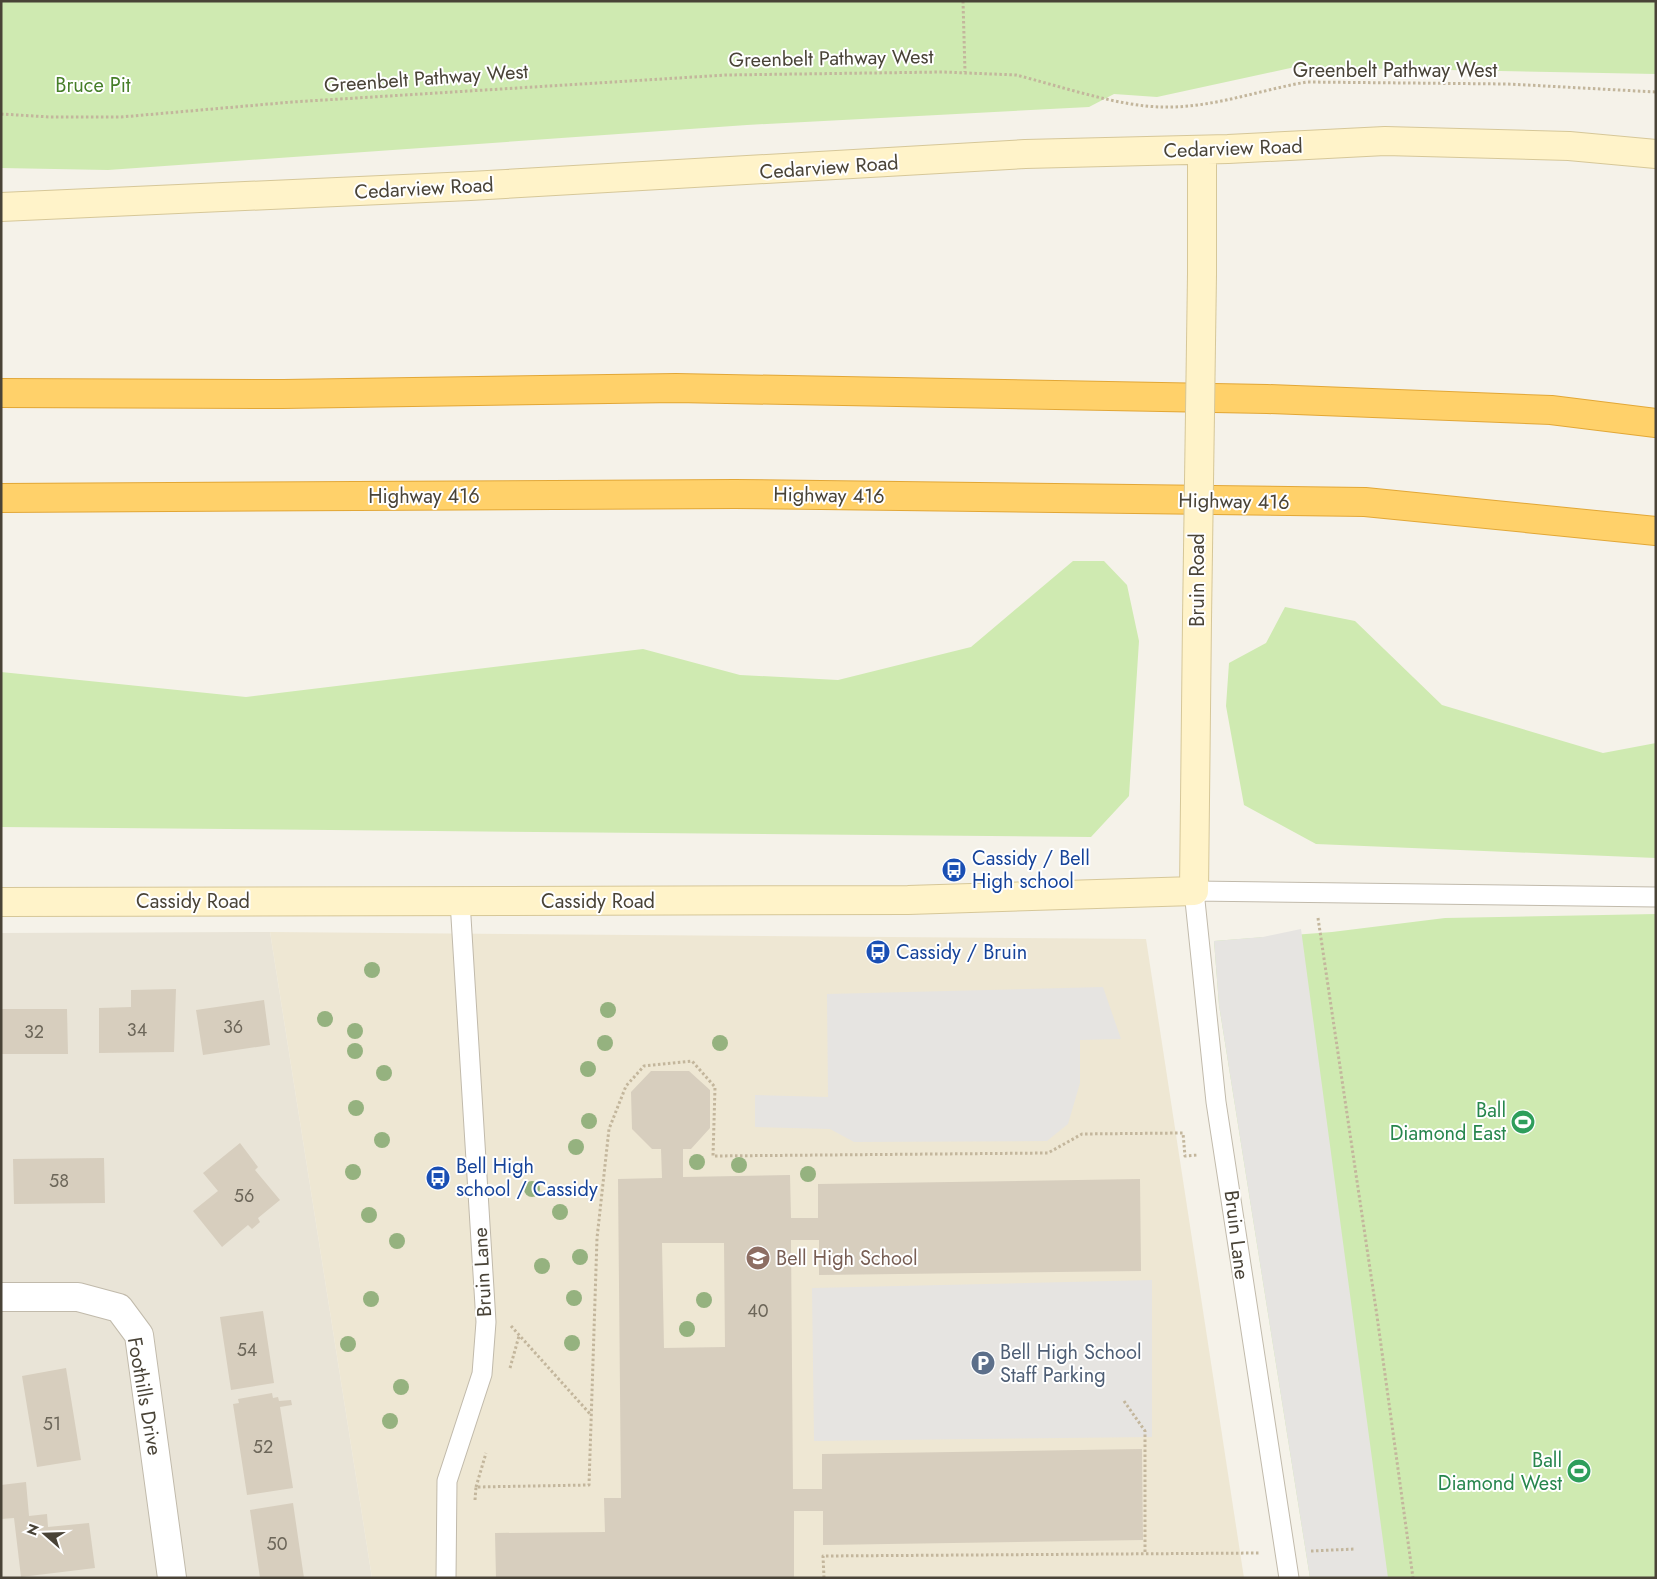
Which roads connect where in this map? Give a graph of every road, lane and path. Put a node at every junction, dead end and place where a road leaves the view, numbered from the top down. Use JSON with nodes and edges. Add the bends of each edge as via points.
{"nodes":[{"id":1,"x":963,"y":1,"type":"edge"},
{"id":2,"x":965,"y":72,"type":"junction"},
{"id":3,"x":1656,"y":92,"type":"edge"},
{"id":4,"x":1,"y":114,"type":"edge"},
{"id":5,"x":1202,"y":150,"type":"junction"},
{"id":6,"x":1656,"y":154,"type":"edge"},
{"id":7,"x":1,"y":208,"type":"edge"},
{"id":8,"x":1,"y":393,"type":"edge"},
{"id":9,"x":1656,"y":423,"type":"edge"},
{"id":10,"x":1,"y":498,"type":"edge"},
{"id":11,"x":1656,"y":531,"type":"edge"},
{"id":12,"x":1194,"y":891,"type":"junction"},
{"id":13,"x":1314,"y":892,"type":"junction"},
{"id":14,"x":1656,"y":897,"type":"edge"},
{"id":15,"x":1,"y":902,"type":"edge"},
{"id":16,"x":460,"y":902,"type":"junction"},
{"id":17,"x":1225,"y":1152,"type":"junction"},
{"id":18,"x":484,"y":1296,"type":"junction"},
{"id":19,"x":1,"y":1297,"type":"edge"},
{"id":20,"x":1124,"y":1401,"type":"dead end"},
{"id":21,"x":591,"y":1415,"type":"junction"},
{"id":22,"x":474,"y":1505,"type":"dead end"},
{"id":23,"x":1356,"y":1549,"type":"dead end"},
{"id":24,"x":1285,"y":1553,"type":"junction"},
{"id":25,"x":1145,"y":1554,"type":"junction"},
{"id":26,"x":172,"y":1578,"type":"edge"},
{"id":27,"x":446,"y":1578,"type":"edge"},
{"id":28,"x":824,"y":1578,"type":"edge"},
{"id":29,"x":1289,"y":1578,"type":"edge"},
{"id":30,"x":1413,"y":1578,"type":"edge"}],
"edges":[{"from":1,"to":2,"type":"path"},
{"from":2,"to":3,"type":"path","name":"Greenbelt Pathway West","via":[[1016,75],[1137,105],[1165,107],[1221,102],[1307,82],[1508,84]]},
{"from":2,"to":4,"type":"path","name":"Greenbelt Pathway West","via":[[726,74],[292,102],[121,117]]},
{"from":5,"to":6,"type":"street","name":"Cedarview Road","via":[[1385,141],[1569,146]]},
{"from":5,"to":7,"type":"street","name":"Cedarview Road","via":[[1025,154],[470,186]]},
{"from":5,"to":12,"type":"street","name":"Bruin Road","bridge":true},
{"from":8,"to":9,"type":"highway","via":[[283,394],[676,388],[1228,398],[1551,410]]},
{"from":10,"to":11,"type":"highway","name":"Highway 416","via":[[735,494],[1365,502]]},
{"from":12,"to":13,"type":"lane"},
{"from":12,"to":16,"type":"street","name":"Cassidy Road","via":[[908,900]]},
{"from":12,"to":17,"type":"lane","name":"Bruin Lane","via":[[1216,1102]]},
{"from":13,"to":14,"type":"lane"},
{"from":13,"to":30,"type":"path"},
{"from":15,"to":16,"type":"street","name":"Cassidy Road"},
{"from":16,"to":18,"type":"lane","name":"Bruin Lane"},
{"from":17,"to":21,"type":"path","via":[[1185,1156],[1181,1133],[1082,1134],[1048,1152],[713,1156],[715,1086],[692,1061],[644,1066],[626,1086],[610,1129],[597,1238]]},
{"from":17,"to":24,"type":"lane","name":"Bruin Lane"},
{"from":18,"to":21,"type":"path"},
{"from":18,"to":27,"type":"lane","name":"Bruin Lane","via":[[486,1322],[482,1374],[447,1481]]},
{"from":19,"to":26,"type":"street","name":"Foothills Drive","via":[[78,1297],[119,1308],[139,1335]]},
{"from":20,"to":25,"type":"path","via":[[1145,1431]]},
{"from":21,"to":22,"type":"path","via":[[589,1485],[476,1487]]},
{"from":23,"to":24,"type":"path"},
{"from":24,"to":25,"type":"path"},
{"from":24,"to":29,"type":"lane","name":"Bruin Lane"},
{"from":25,"to":28,"type":"path","via":[[823,1556]]}]}
